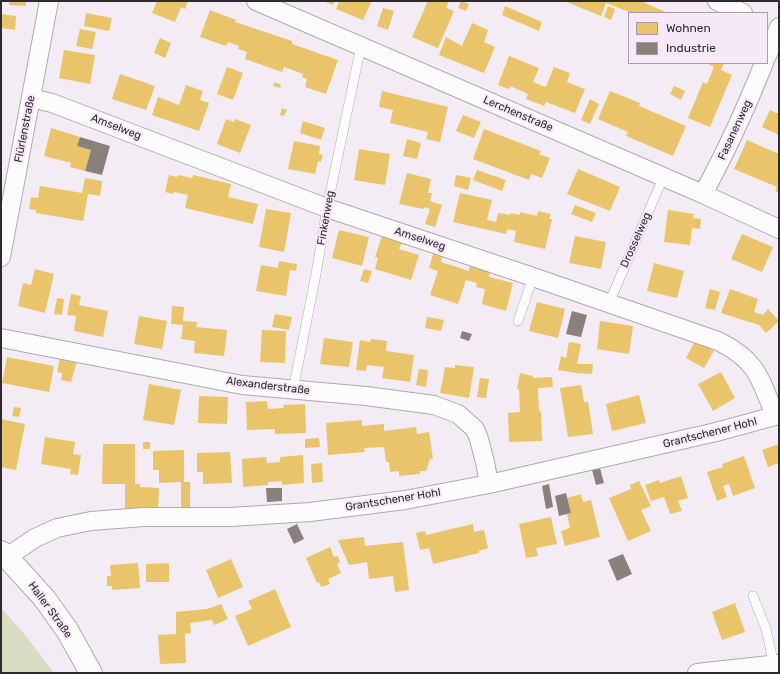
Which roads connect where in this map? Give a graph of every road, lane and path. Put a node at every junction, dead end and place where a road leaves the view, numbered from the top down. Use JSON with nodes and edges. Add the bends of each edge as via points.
{"nodes":[{"id":1,"x":49,"y":1,"type":"edge"},
{"id":2,"x":256,"y":1,"type":"edge"},
{"id":3,"x":717,"y":1,"type":"edge"},
{"id":4,"x":741,"y":12,"type":"edge"},
{"id":5,"x":775,"y":27,"type":"edge"},
{"id":6,"x":360,"y":46,"type":"junction"},
{"id":7,"x":768,"y":52,"type":"edge"},
{"id":8,"x":764,"y":64,"type":"edge"},
{"id":9,"x":31,"y":98,"type":"junction"},
{"id":10,"x":663,"y":178,"type":"junction"},
{"id":11,"x":703,"y":194,"type":"junction"},
{"id":12,"x":327,"y":208,"type":"junction"},
{"id":13,"x":779,"y":229,"type":"edge"},
{"id":14,"x":1,"y":257,"type":"edge"},
{"id":15,"x":533,"y":277,"type":"junction"},
{"id":16,"x":609,"y":303,"type":"junction"},
{"id":17,"x":518,"y":321,"type":"dead end"},
{"id":18,"x":1,"y":338,"type":"edge"},
{"id":19,"x":293,"y":390,"type":"junction"},
{"id":20,"x":777,"y":416,"type":"edge"},
{"id":21,"x":489,"y":484,"type":"junction"},
{"id":22,"x":4,"y":554,"type":"edge"},
{"id":23,"x":753,"y":596,"type":"dead end"},
{"id":24,"x":777,"y":664,"type":"edge"},
{"id":25,"x":91,"y":673,"type":"edge"},
{"id":26,"x":697,"y":673,"type":"edge"}],
"edges":[{"from":1,"to":9,"type":"street","name":"Flürlenstraße"},
{"from":2,"to":6,"type":"street","name":"Lerchenstraße"},
{"from":3,"to":4,"type":"street"},
{"from":5,"to":7,"type":"street"},
{"from":6,"to":10,"type":"street","name":"Lerchenstraße"},
{"from":6,"to":12,"type":"lane","name":"Finkenweg"},
{"from":8,"to":11,"type":"street","name":"Fasanenweg","via":[[725,154]]},
{"from":9,"to":12,"type":"street","name":"Amselweg","via":[[52,103]]},
{"from":9,"to":14,"type":"street","name":"Flürlenstraße"},
{"from":10,"to":11,"type":"street","name":"Lerchenstraße"},
{"from":10,"to":16,"type":"lane","name":"Drosselweg"},
{"from":11,"to":13,"type":"street","name":"Lerchenstraße"},
{"from":12,"to":15,"type":"street","name":"Amselweg"},
{"from":12,"to":19,"type":"lane","name":"Finkenweg"},
{"from":15,"to":16,"type":"street","name":"Amselweg"},
{"from":15,"to":17,"type":"lane"},
{"from":16,"to":20,"type":"street","name":"Amselweg","via":[[696,332],[733,348],[755,370]]},
{"from":18,"to":19,"type":"street","name":"Alexanderstraße","via":[[242,385]]},
{"from":19,"to":21,"type":"street","name":"Alexanderstraße","via":[[434,404],[458,414],[475,429],[486,462]]},
{"from":20,"to":21,"type":"street","name":"Grantschener Hohl"},
{"from":21,"to":22,"type":"street","name":"Grantschener Hohl","via":[[405,500],[310,512],[91,521],[57,528]]},
{"from":22,"to":25,"type":"street","name":"Haller Straße","via":[[44,598],[67,630]]},
{"from":23,"to":24,"type":"lane"},
{"from":24,"to":26,"type":"street"}]}
